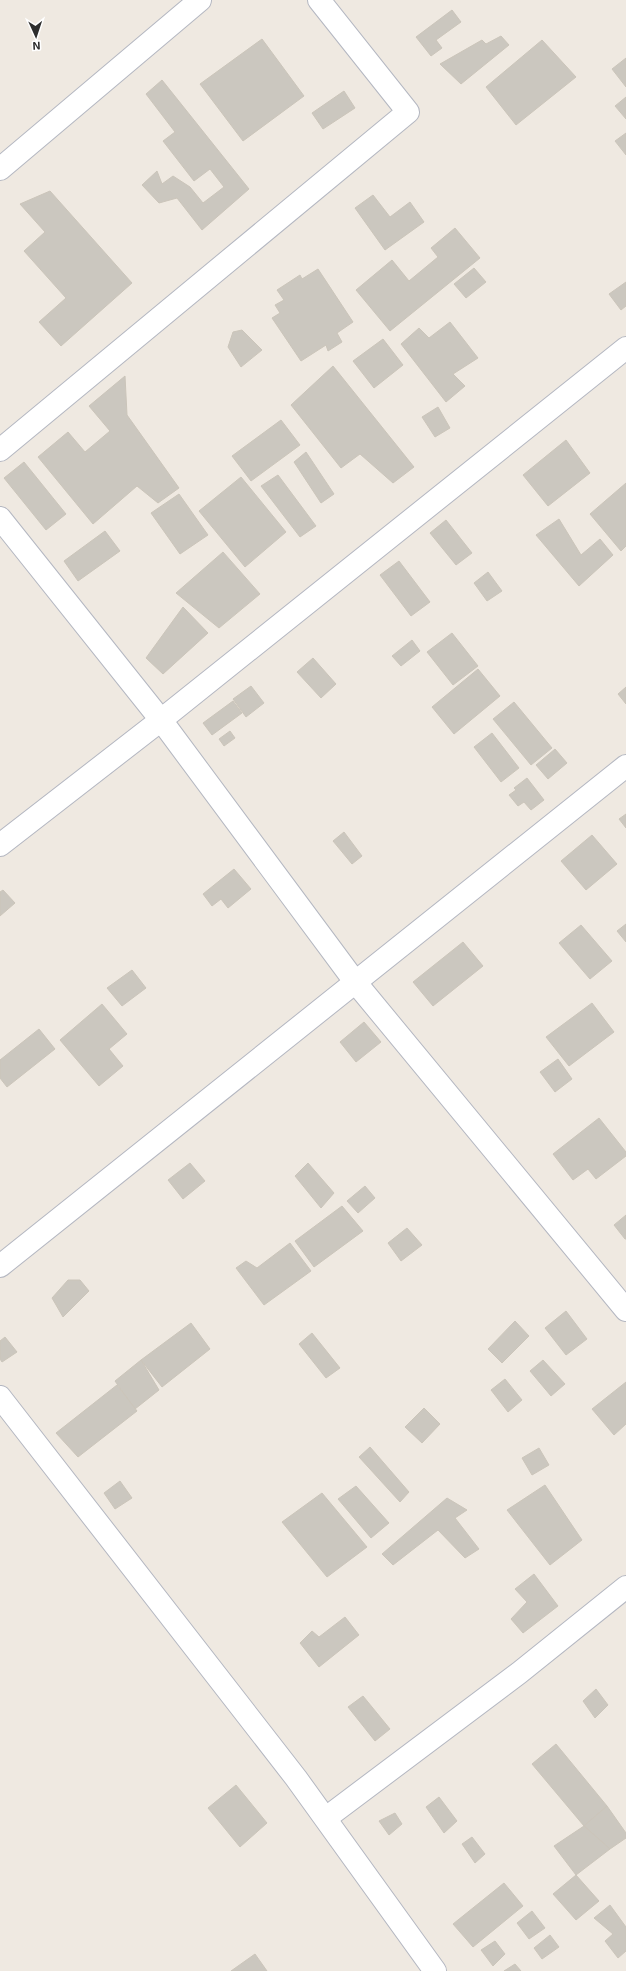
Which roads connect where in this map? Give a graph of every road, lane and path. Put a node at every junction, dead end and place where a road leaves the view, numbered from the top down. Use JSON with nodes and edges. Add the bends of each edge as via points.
{"nodes":[{"id":1,"x":200,"y":0,"type":"edge"},
{"id":2,"x":319,"y":0,"type":"edge"},
{"id":3,"x":0,"y":169,"type":"edge"},
{"id":4,"x":626,"y":348,"type":"edge"},
{"id":5,"x":0,"y":450,"type":"edge"},
{"id":6,"x":0,"y":518,"type":"edge"},
{"id":7,"x":161,"y":720,"type":"junction"},
{"id":8,"x":626,"y":766,"type":"edge"},
{"id":9,"x":0,"y":844,"type":"edge"},
{"id":10,"x":356,"y":983,"type":"junction"},
{"id":11,"x":0,"y":1266,"type":"edge"},
{"id":12,"x":626,"y":1310,"type":"edge"},
{"id":13,"x":0,"y":1397,"type":"edge"},
{"id":14,"x":626,"y":1587,"type":"edge"},
{"id":15,"x":326,"y":1818,"type":"junction"},
{"id":16,"x":435,"y":1971,"type":"edge"}],
"edges":[{"from":1,"to":3,"type":"street"},
{"from":2,"to":5,"type":"street","via":[[408,112]]},
{"from":4,"to":7,"type":"street"},
{"from":6,"to":7,"type":"street"},
{"from":7,"to":9,"type":"street"},
{"from":7,"to":10,"type":"street"},
{"from":8,"to":10,"type":"street"},
{"from":10,"to":11,"type":"street"},
{"from":10,"to":12,"type":"street"},
{"from":13,"to":15,"type":"street"},
{"from":14,"to":15,"type":"street","via":[[519,1673]]},
{"from":15,"to":16,"type":"street"}]}
